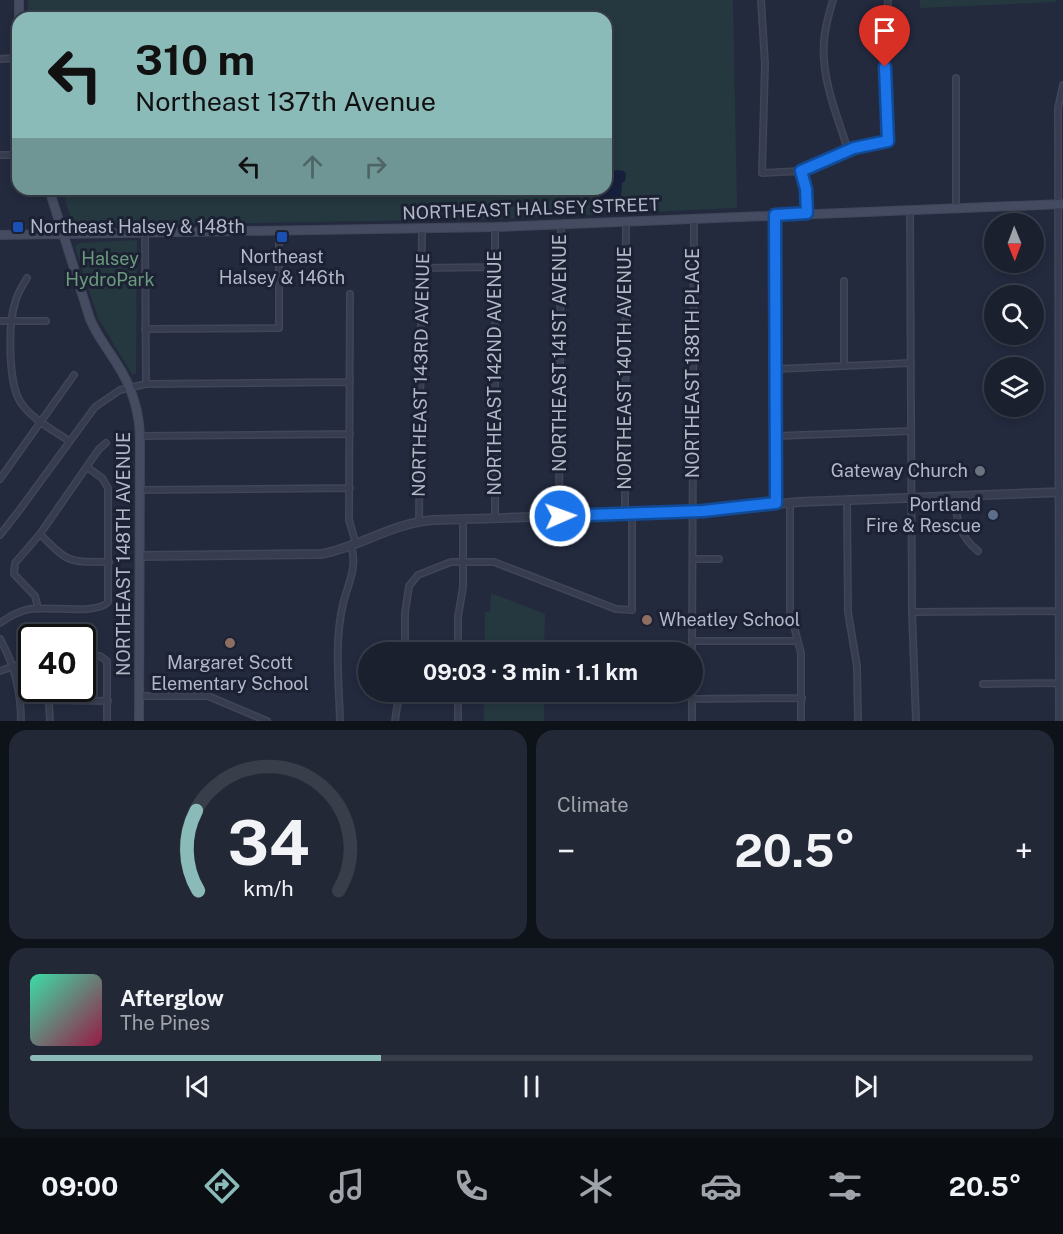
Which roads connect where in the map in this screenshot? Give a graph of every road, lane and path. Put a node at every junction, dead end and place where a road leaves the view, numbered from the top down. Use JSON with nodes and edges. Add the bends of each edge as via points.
{"nodes":[{"id":1,"x":761,"y":0,"type":"edge"},
{"id":2,"x":833,"y":0,"type":"edge"},
{"id":3,"x":888,"y":0,"type":"edge"},
{"id":4,"x":956,"y":78,"type":"dead end"},
{"id":5,"x":1063,"y":85,"type":"edge"},
{"id":6,"x":848,"y":150,"type":"junction"},
{"id":7,"x":801,"y":171,"type":"junction"},
{"id":8,"x":51,"y":195,"type":"edge"},
{"id":9,"x":1060,"y":204,"type":"edge"},
{"id":10,"x":956,"y":209,"type":"junction"},
{"id":11,"x":910,"y":211,"type":"junction"},
{"id":12,"x":807,"y":213,"type":"junction"},
{"id":13,"x":775,"y":215,"type":"junction"},
{"id":14,"x":694,"y":218,"type":"junction"},
{"id":15,"x":626,"y":221,"type":"junction"},
{"id":16,"x":561,"y":225,"type":"junction"},
{"id":17,"x":495,"y":227,"type":"junction"},
{"id":18,"x":422,"y":228,"type":"junction"},
{"id":19,"x":279,"y":230,"type":"junction"},
{"id":20,"x":145,"y":231,"type":"junction"},
{"id":21,"x":63,"y":234,"type":"junction"},
{"id":22,"x":0,"y":235,"type":"edge"},
{"id":23,"x":496,"y":267,"type":"junction"},
{"id":24,"x":422,"y":268,"type":"junction"},
{"id":25,"x":27,"y":278,"type":"dead end"},
{"id":26,"x":844,"y":281,"type":"dead end"},
{"id":27,"x":350,"y":294,"type":"dead end"},
{"id":28,"x":0,"y":321,"type":"edge"},
{"id":29,"x":12,"y":321,"type":"junction"},
{"id":30,"x":46,"y":321,"type":"dead end"},
{"id":31,"x":1061,"y":325,"type":"edge"},
{"id":32,"x":145,"y":329,"type":"junction"},
{"id":33,"x":911,"y":363,"type":"junction"},
{"id":34,"x":844,"y":366,"type":"junction"},
{"id":35,"x":777,"y":369,"type":"junction"},
{"id":36,"x":74,"y":375,"type":"dead end"},
{"id":37,"x":350,"y":382,"type":"junction"},
{"id":38,"x":1061,"y":382,"type":"edge"},
{"id":39,"x":146,"y":384,"type":"junction"},
{"id":40,"x":129,"y":387,"type":"junction"},
{"id":41,"x":40,"y":421,"type":"junction"},
{"id":42,"x":911,"y":431,"type":"junction"},
{"id":43,"x":350,"y":434,"type":"junction"},
{"id":44,"x":140,"y":436,"type":"junction"},
{"id":45,"x":776,"y":436,"type":"junction"},
{"id":46,"x":1061,"y":437,"type":"edge"},
{"id":47,"x":69,"y":441,"type":"junction"},
{"id":48,"x":106,"y":443,"type":"dead end"},
{"id":49,"x":87,"y":467,"type":"junction"},
{"id":50,"x":0,"y":480,"type":"edge"},
{"id":51,"x":350,"y":488,"type":"junction"},
{"id":52,"x":140,"y":490,"type":"junction"},
{"id":53,"x":1061,"y":492,"type":"edge"},
{"id":54,"x":956,"y":496,"type":"junction"},
{"id":55,"x":911,"y":498,"type":"junction"},
{"id":56,"x":847,"y":500,"type":"junction"},
{"id":57,"x":790,"y":502,"type":"junction"},
{"id":58,"x":776,"y":503,"type":"junction"},
{"id":59,"x":693,"y":512,"type":"junction"},
{"id":60,"x":628,"y":514,"type":"junction"},
{"id":61,"x":560,"y":516,"type":"junction"},
{"id":62,"x":463,"y":519,"type":"junction"},
{"id":63,"x":495,"y":519,"type":"junction"},
{"id":64,"x":419,"y":521,"type":"junction"},
{"id":65,"x":40,"y":534,"type":"junction"},
{"id":66,"x":0,"y":535,"type":"edge"},
{"id":67,"x":1061,"y":544,"type":"edge"},
{"id":68,"x":353,"y":545,"type":"junction"},
{"id":69,"x":978,"y":551,"type":"dead end"},
{"id":70,"x":140,"y":556,"type":"junction"},
{"id":71,"x":693,"y":559,"type":"junction"},
{"id":72,"x":719,"y":559,"type":"dead end"},
{"id":73,"x":464,"y":561,"type":"junction"},
{"id":74,"x":108,"y":562,"type":"junction"},
{"id":75,"x":1061,"y":597,"type":"edge"},
{"id":76,"x":38,"y":608,"type":"junction"},
{"id":77,"x":1059,"y":611,"type":"junction"},
{"id":78,"x":912,"y":612,"type":"junction"},
{"id":79,"x":0,"y":624,"type":"edge"},
{"id":80,"x":0,"y":639,"type":"edge"},
{"id":81,"x":692,"y":641,"type":"joint"},
{"id":82,"x":797,"y":641,"type":"junction"},
{"id":83,"x":405,"y":642,"type":"edge"},
{"id":84,"x":458,"y":642,"type":"edge"},
{"id":85,"x":96,"y":656,"type":"edge"},
{"id":86,"x":18,"y":664,"type":"edge"},
{"id":87,"x":13,"y":666,"type":"junction"},
{"id":88,"x":0,"y":671,"type":"edge"},
{"id":89,"x":1059,"y":683,"type":"junction"},
{"id":90,"x":983,"y":684,"type":"dead end"},
{"id":91,"x":139,"y":696,"type":"junction"},
{"id":92,"x":703,"y":699,"type":"edge"},
{"id":93,"x":802,"y":699,"type":"junction"},
{"id":94,"x":96,"y":700,"type":"edge"},
{"id":95,"x":108,"y":700,"type":"junction"},
{"id":96,"x":49,"y":702,"type":"edge"},
{"id":97,"x":398,"y":702,"type":"edge"},
{"id":98,"x":458,"y":702,"type":"edge"},
{"id":99,"x":692,"y":702,"type":"edge"},
{"id":100,"x":21,"y":721,"type":"edge"},
{"id":101,"x":50,"y":721,"type":"edge"},
{"id":102,"x":108,"y":721,"type":"edge"},
{"id":103,"x":139,"y":721,"type":"edge"},
{"id":104,"x":267,"y":721,"type":"edge"},
{"id":105,"x":340,"y":721,"type":"edge"},
{"id":106,"x":395,"y":721,"type":"edge"},
{"id":107,"x":458,"y":721,"type":"edge"},
{"id":108,"x":692,"y":721,"type":"edge"},
{"id":109,"x":801,"y":721,"type":"edge"},
{"id":110,"x":858,"y":721,"type":"edge"},
{"id":111,"x":916,"y":721,"type":"edge"},
{"id":112,"x":1059,"y":721,"type":"edge"}],
"edges":[{"from":1,"to":7,"type":"street","via":[[765,64],[762,173]]},
{"from":2,"to":6,"type":"street","via":[[824,40],[825,65],[830,96]]},
{"from":3,"to":6,"type":"street","via":[[884,50],[888,141]]},
{"from":4,"to":10,"type":"street"},
{"from":5,"to":9,"type":"street","via":[[1058,108]]},
{"from":6,"to":7,"type":"street","via":[[833,160]]},
{"from":7,"to":12,"type":"street"},
{"from":8,"to":21,"type":"main road","name":"NORTHEAST 148TH AVENUE"},
{"from":9,"to":10,"type":"main road","name":"NORTHEAST HALSEY STREET"},
{"from":9,"to":31,"type":"street"},
{"from":10,"to":11,"type":"main road","name":"NORTHEAST HALSEY STREET"},
{"from":11,"to":12,"type":"main road","name":"NORTHEAST HALSEY STREET"},
{"from":11,"to":33,"type":"street"},
{"from":12,"to":13,"type":"main road","name":"NORTHEAST HALSEY STREET"},
{"from":13,"to":14,"type":"main road","name":"NORTHEAST HALSEY STREET"},
{"from":13,"to":35,"type":"street"},
{"from":14,"to":15,"type":"main road","name":"NORTHEAST HALSEY STREET"},
{"from":14,"to":59,"type":"street","name":"NORTHEAST 138TH PLACE"},
{"from":15,"to":16,"type":"main road","name":"NORTHEAST HALSEY STREET"},
{"from":15,"to":60,"type":"street","name":"NORTHEAST 140TH AVENUE"},
{"from":16,"to":17,"type":"main road","name":"NORTHEAST HALSEY STREET"},
{"from":16,"to":61,"type":"street","name":"NORTHEAST 141ST AVENUE"},
{"from":17,"to":18,"type":"main road","name":"NORTHEAST HALSEY STREET"},
{"from":17,"to":23,"type":"street","name":"NORTHEAST 142ND AVENUE"},
{"from":18,"to":19,"type":"main road","name":"NORTHEAST HALSEY STREET"},
{"from":18,"to":24,"type":"street","name":"NORTHEAST 143RD AVENUE"},
{"from":19,"to":20,"type":"main road","name":"NORTHEAST HALSEY STREET"},
{"from":19,"to":32,"type":"street","via":[[279,328]]},
{"from":20,"to":21,"type":"main road","name":"NORTHEAST HALSEY STREET"},
{"from":20,"to":32,"type":"street"},
{"from":21,"to":22,"type":"main road","name":"NORTHEAST HALSEY STREET"},
{"from":21,"to":40,"type":"main road","name":"NORTHEAST 148TH AVENUE","via":[[90,319]]},
{"from":23,"to":24,"type":"street"},
{"from":23,"to":63,"type":"street","name":"NORTHEAST 142ND AVENUE"},
{"from":24,"to":64,"type":"street","name":"NORTHEAST 143RD AVENUE"},
{"from":25,"to":29,"type":"street","via":[[16,297]]},
{"from":26,"to":34,"type":"street"},
{"from":27,"to":37,"type":"street"},
{"from":28,"to":29,"type":"street"},
{"from":29,"to":30,"type":"street"},
{"from":29,"to":41,"type":"street","via":[[12,382],[21,403]]},
{"from":31,"to":38,"type":"street"},
{"from":32,"to":39,"type":"street"},
{"from":33,"to":34,"type":"street"},
{"from":33,"to":42,"type":"street"},
{"from":34,"to":35,"type":"street"},
{"from":35,"to":45,"type":"street"},
{"from":36,"to":41,"type":"street"},
{"from":37,"to":39,"type":"street"},
{"from":37,"to":43,"type":"street"},
{"from":38,"to":46,"type":"street"},
{"from":39,"to":40,"type":"street"},
{"from":40,"to":44,"type":"main road","name":"NORTHEAST 148TH AVENUE"},
{"from":40,"to":47,"type":"street","via":[[95,407]]},
{"from":41,"to":47,"type":"street"},
{"from":41,"to":50,"type":"street"},
{"from":42,"to":45,"type":"street"},
{"from":42,"to":55,"type":"street"},
{"from":43,"to":44,"type":"street"},
{"from":43,"to":51,"type":"street"},
{"from":44,"to":52,"type":"main road","name":"NORTHEAST 148TH AVENUE"},
{"from":45,"to":58,"type":"street"},
{"from":46,"to":53,"type":"street"},
{"from":47,"to":66,"type":"street"},
{"from":48,"to":49,"type":"street"},
{"from":49,"to":65,"type":"street"},
{"from":49,"to":74,"type":"street","via":[[108,488]]},
{"from":51,"to":52,"type":"street"},
{"from":51,"to":68,"type":"street"},
{"from":52,"to":70,"type":"main road","name":"NORTHEAST 148TH AVENUE"},
{"from":53,"to":54,"type":"street"},
{"from":53,"to":67,"type":"street"},
{"from":54,"to":55,"type":"street"},
{"from":54,"to":69,"type":"street","via":[[959,529]]},
{"from":55,"to":56,"type":"street"},
{"from":55,"to":78,"type":"street"},
{"from":56,"to":57,"type":"street"},
{"from":56,"to":110,"type":"street","via":[[848,612],[857,666]]},
{"from":57,"to":58,"type":"street"},
{"from":57,"to":82,"type":"street","via":[[790,612]]},
{"from":58,"to":59,"type":"street"},
{"from":59,"to":60,"type":"street"},
{"from":59,"to":71,"type":"street","name":"NORTHEAST 138TH PLACE"},
{"from":60,"to":61,"type":"street"},
{"from":60,"to":73,"type":"street","name":"NORTHEAST 140TH AVENUE","via":[[632,609],[616,609],[494,562]]},
{"from":61,"to":63,"type":"street"},
{"from":62,"to":63,"type":"street"},
{"from":62,"to":64,"type":"street"},
{"from":62,"to":73,"type":"street"},
{"from":64,"to":68,"type":"street"},
{"from":65,"to":74,"type":"street","via":[[70,560]]},
{"from":65,"to":76,"type":"street","via":[[13,567],[14,574],[35,596]]},
{"from":67,"to":75,"type":"street"},
{"from":68,"to":70,"type":"street","via":[[311,554]]},
{"from":68,"to":105,"type":"street","via":[[354,568],[338,639]]},
{"from":70,"to":91,"type":"main road","name":"NORTHEAST 148TH AVENUE"},
{"from":71,"to":72,"type":"street"},
{"from":71,"to":81,"type":"street","name":"NORTHEAST 138TH PLACE"},
{"from":73,"to":83,"type":"street","via":[[418,575],[412,581],[405,614]]},
{"from":73,"to":84,"type":"street"},
{"from":74,"to":76,"type":"street","via":[[106,604],[98,608]]},
{"from":75,"to":77,"type":"street"},
{"from":76,"to":79,"type":"street","via":[[19,612]]},
{"from":77,"to":78,"type":"street"},
{"from":77,"to":89,"type":"street"},
{"from":78,"to":111,"type":"street"},
{"from":80,"to":87,"type":"street"},
{"from":81,"to":82,"type":"street"},
{"from":82,"to":93,"type":"street"},
{"from":85,"to":95,"type":"street","via":[[108,666]]},
{"from":86,"to":87,"type":"street"},
{"from":87,"to":88,"type":"street"},
{"from":87,"to":100,"type":"street"},
{"from":89,"to":90,"type":"street"},
{"from":89,"to":112,"type":"street"},
{"from":91,"to":103,"type":"main road","name":"NORTHEAST 148TH AVENUE"},
{"from":91,"to":104,"type":"street","via":[[208,696]]},
{"from":92,"to":93,"type":"street"},
{"from":93,"to":109,"type":"street"},
{"from":94,"to":95,"type":"street"},
{"from":95,"to":102,"type":"street"},
{"from":96,"to":101,"type":"street"},
{"from":97,"to":106,"type":"street"},
{"from":98,"to":107,"type":"street"},
{"from":99,"to":108,"type":"street"}]}
